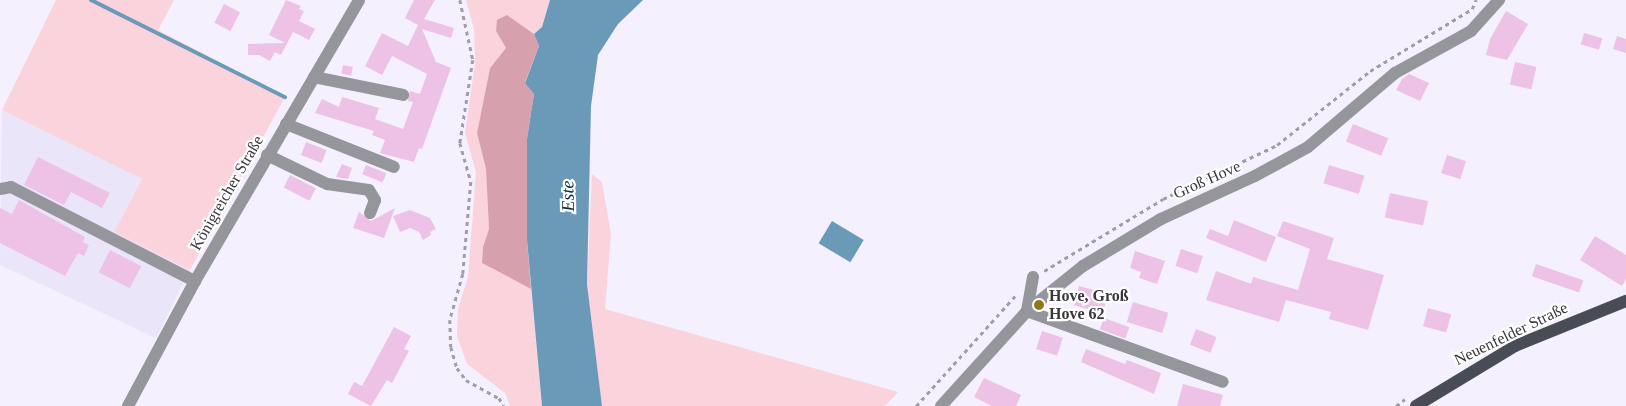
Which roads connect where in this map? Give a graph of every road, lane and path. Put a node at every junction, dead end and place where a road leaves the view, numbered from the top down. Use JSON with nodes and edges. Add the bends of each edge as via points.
{"nodes":[{"id":1,"x":359,"y":0,"type":"edge"},
{"id":2,"x":460,"y":0,"type":"edge"},
{"id":3,"x":1499,"y":0,"type":"edge"},
{"id":4,"x":314,"y":77,"type":"junction"},
{"id":5,"x":403,"y":95,"type":"dead end"},
{"id":6,"x":286,"y":124,"type":"junction"},
{"id":7,"x":267,"y":155,"type":"junction"},
{"id":8,"x":394,"y":167,"type":"dead end"},
{"id":9,"x":0,"y":189,"type":"edge"},
{"id":10,"x":370,"y":214,"type":"dead end"},
{"id":11,"x":1033,"y":277,"type":"dead end"},
{"id":12,"x":195,"y":281,"type":"junction"},
{"id":13,"x":1626,"y":302,"type":"edge"},
{"id":14,"x":1027,"y":311,"type":"junction"},
{"id":15,"x":1223,"y":382,"type":"dead end"},
{"id":16,"x":128,"y":406,"type":"edge"},
{"id":17,"x":504,"y":406,"type":"edge"},
{"id":18,"x":941,"y":406,"type":"edge"},
{"id":19,"x":1416,"y":406,"type":"edge"}],
"edges":[{"from":1,"to":4,"type":"street","name":"Königreicher Straße"},
{"from":2,"to":17,"type":"path","via":[[473,60],[460,143],[471,182],[463,274],[450,320],[451,347],[457,368],[466,380],[499,398]]},
{"from":3,"to":14,"type":"street","name":"Groß Hove","via":[[1471,32],[1395,73],[1308,147],[1255,176],[1161,219],[1103,252]]},
{"from":4,"to":5,"type":"street"},
{"from":4,"to":6,"type":"street","name":"Königreicher Straße"},
{"from":6,"to":7,"type":"street","name":"Königreicher Straße"},
{"from":6,"to":8,"type":"street"},
{"from":7,"to":10,"type":"street","via":[[327,184],[368,190],[375,200]]},
{"from":7,"to":12,"type":"street","name":"Königreicher Straße"},
{"from":9,"to":12,"type":"street","via":[[11,186]]},
{"from":11,"to":14,"type":"street"},
{"from":12,"to":16,"type":"street","name":"Königreicher Straße"},
{"from":13,"to":19,"type":"main road","name":"Neuenfelder Straße","via":[[1515,346]]},
{"from":14,"to":15,"type":"street"},
{"from":14,"to":18,"type":"street","name":"Groß Hove"}]}
